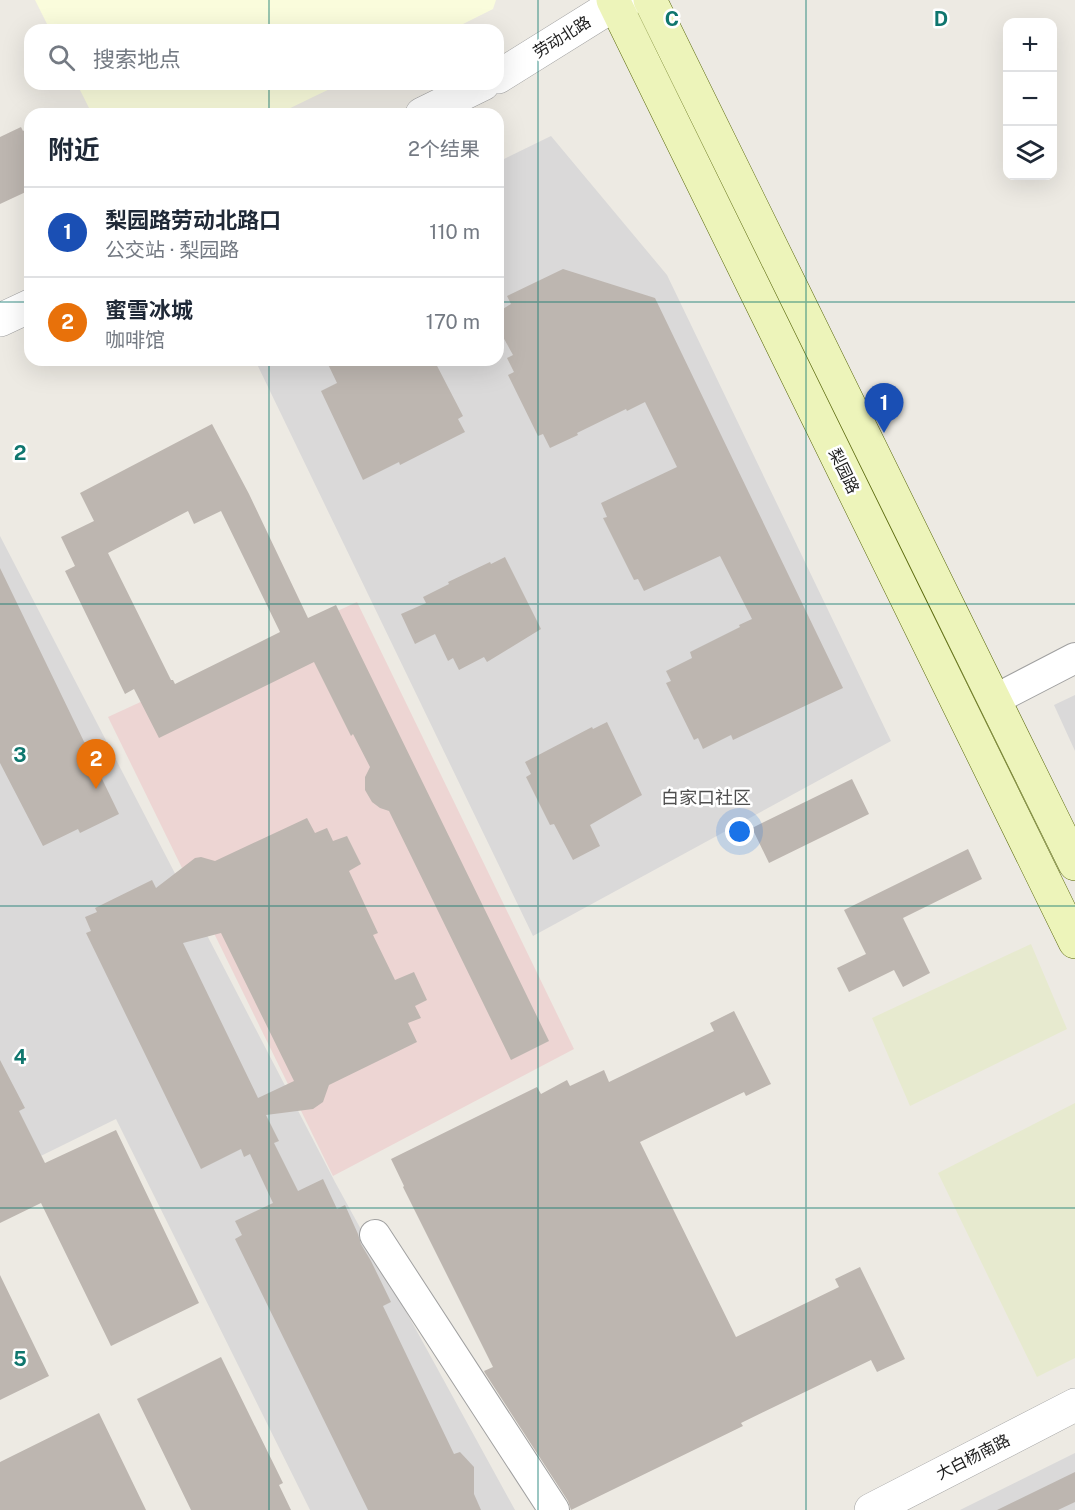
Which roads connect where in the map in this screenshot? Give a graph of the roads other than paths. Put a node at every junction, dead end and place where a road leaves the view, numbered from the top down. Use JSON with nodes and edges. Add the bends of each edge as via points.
{"nodes":[{"id":1,"x":650,"y":0,"type":"edge"},
{"id":2,"x":618,"y":1,"type":"edge"},
{"id":3,"x":504,"y":73,"type":"edge"},
{"id":4,"x":471,"y":90,"type":"edge"},
{"id":5,"x":434,"y":108,"type":"edge"},
{"id":6,"x":24,"y":309,"type":"edge"},
{"id":7,"x":0,"y":320,"type":"edge"},
{"id":8,"x":1075,"y":658,"type":"edge"},
{"id":9,"x":994,"y":700,"type":"junction"},
{"id":10,"x":1075,"y":864,"type":"edge"},
{"id":11,"x":1075,"y":942,"type":"edge"},
{"id":12,"x":375,"y":1235,"type":"dead end"},
{"id":13,"x":1075,"y":1405,"type":"edge"},
{"id":14,"x":554,"y":1510,"type":"edge"},
{"id":15,"x":871,"y":1510,"type":"edge"}],
"edges":[{"from":1,"to":9,"type":"main road","name":"梨园路"},
{"from":2,"to":3,"type":"street","name":"劳动北路"},
{"from":2,"to":11,"type":"main road","name":"梨园路"},
{"from":4,"to":5,"type":"street"},
{"from":6,"to":7,"type":"street"},
{"from":8,"to":9,"type":"street"},
{"from":9,"to":10,"type":"main road","name":"梨园路"},
{"from":12,"to":14,"type":"street"},
{"from":13,"to":15,"type":"street","name":"大白杨南路"}]}
